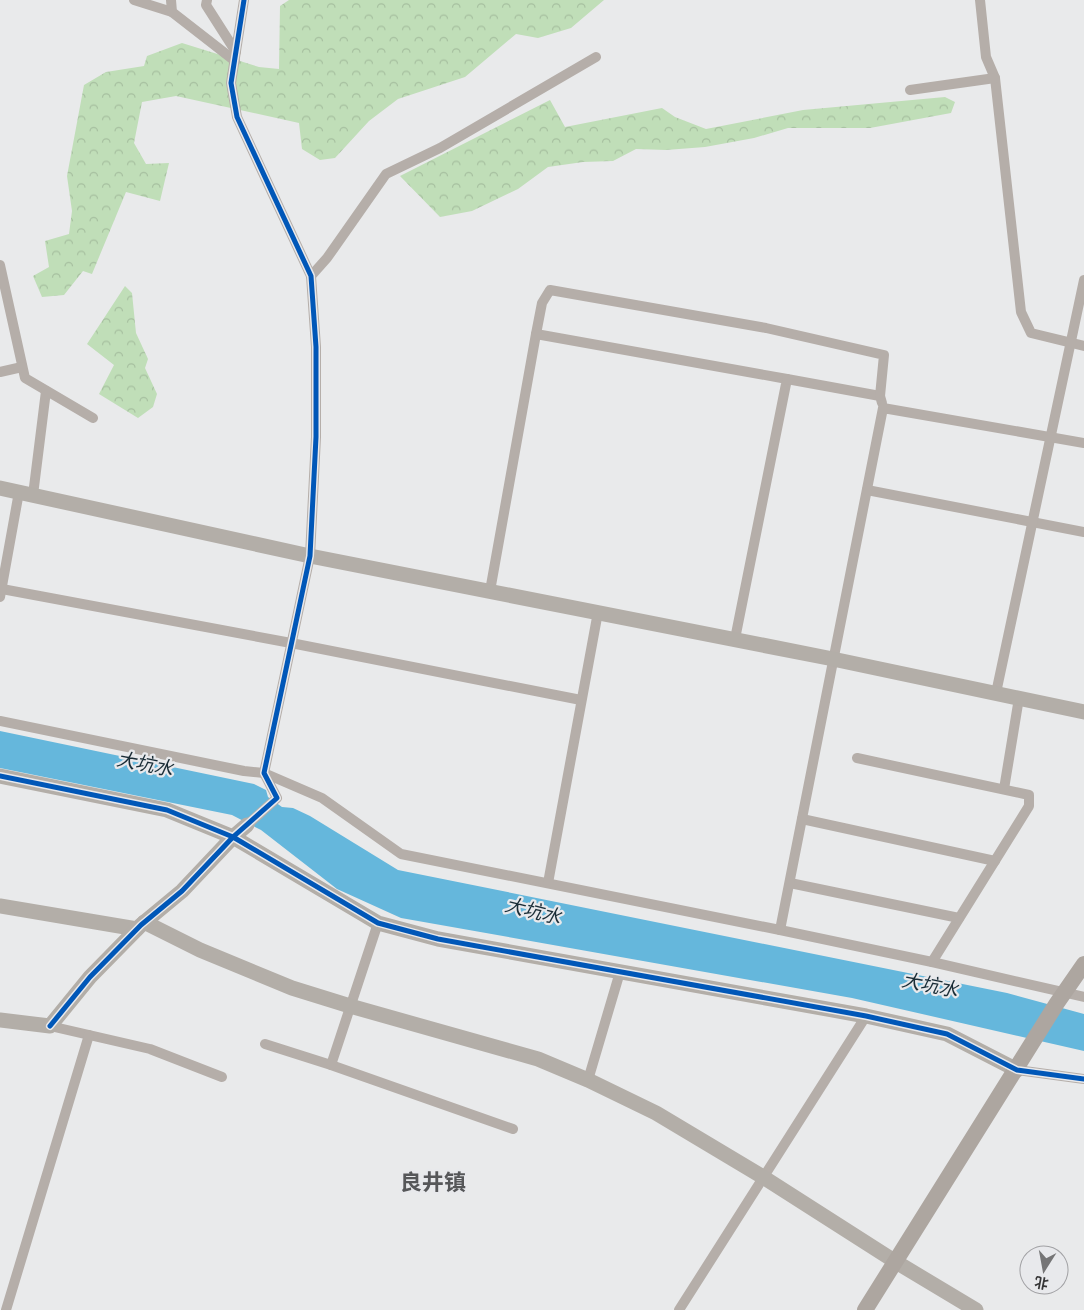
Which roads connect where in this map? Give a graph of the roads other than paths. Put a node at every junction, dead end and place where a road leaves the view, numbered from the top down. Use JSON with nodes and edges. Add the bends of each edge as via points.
{"nodes":[{"id":1,"x":134,"y":0,"type":"edge"},
{"id":2,"x":171,"y":0,"type":"edge"},
{"id":3,"x":207,"y":0,"type":"edge"},
{"id":4,"x":244,"y":0,"type":"edge"},
{"id":5,"x":980,"y":0,"type":"edge"},
{"id":6,"x":172,"y":12,"type":"junction"},
{"id":7,"x":235,"y":56,"type":"junction"},
{"id":8,"x":596,"y":57,"type":"dead end"},
{"id":9,"x":994,"y":78,"type":"junction"},
{"id":10,"x":910,"y":90,"type":"dead end"},
{"id":11,"x":0,"y":265,"type":"edge"},
{"id":12,"x":311,"y":276,"type":"junction"},
{"id":13,"x":1084,"y":280,"type":"edge"},
{"id":14,"x":536,"y":334,"type":"junction"},
{"id":15,"x":1070,"y":342,"type":"junction"},
{"id":16,"x":1084,"y":346,"type":"edge"},
{"id":17,"x":22,"y":367,"type":"junction"},
{"id":18,"x":0,"y":372,"type":"edge"},
{"id":19,"x":787,"y":379,"type":"junction"},
{"id":20,"x":46,"y":391,"type":"junction"},
{"id":21,"x":880,"y":396,"type":"junction"},
{"id":22,"x":883,"y":408,"type":"junction"},
{"id":23,"x":93,"y":418,"type":"dead end"},
{"id":24,"x":1050,"y":438,"type":"junction"},
{"id":25,"x":1084,"y":443,"type":"edge"},
{"id":26,"x":0,"y":488,"type":"edge"},
{"id":27,"x":867,"y":490,"type":"junction"},
{"id":28,"x":26,"y":494,"type":"junction"},
{"id":29,"x":1032,"y":522,"type":"junction"},
{"id":30,"x":1084,"y":532,"type":"edge"},
{"id":31,"x":310,"y":556,"type":"junction"},
{"id":32,"x":490,"y":591,"type":"junction"},
{"id":33,"x":1,"y":593,"type":"edge"},
{"id":34,"x":598,"y":612,"type":"junction"},
{"id":35,"x":735,"y":640,"type":"junction"},
{"id":36,"x":291,"y":643,"type":"junction"},
{"id":37,"x":834,"y":659,"type":"junction"},
{"id":38,"x":996,"y":693,"type":"junction"},
{"id":39,"x":1019,"y":698,"type":"junction"},
{"id":40,"x":581,"y":700,"type":"junction"},
{"id":41,"x":1084,"y":712,"type":"edge"},
{"id":42,"x":0,"y":721,"type":"edge"},
{"id":43,"x":857,"y":758,"type":"dead end"},
{"id":44,"x":264,"y":773,"type":"junction"},
{"id":45,"x":0,"y":776,"type":"edge"},
{"id":46,"x":1004,"y":789,"type":"junction"},
{"id":47,"x":802,"y":819,"type":"junction"},
{"id":48,"x":247,"y":825,"type":"joint"},
{"id":49,"x":233,"y":837,"type":"junction"},
{"id":50,"x":995,"y":861,"type":"junction"},
{"id":51,"x":548,"y":883,"type":"junction"},
{"id":52,"x":790,"y":883,"type":"junction"},
{"id":53,"x":0,"y":906,"type":"edge"},
{"id":54,"x":959,"y":918,"type":"junction"},
{"id":55,"x":378,"y":923,"type":"junction"},
{"id":56,"x":140,"y":925,"type":"junction"},
{"id":57,"x":780,"y":930,"type":"junction"},
{"id":58,"x":932,"y":962,"type":"junction"},
{"id":59,"x":1084,"y":964,"type":"edge"},
{"id":60,"x":620,"y":972,"type":"junction"},
{"id":61,"x":1084,"y":997,"type":"edge"},
{"id":62,"x":1062,"y":998,"type":"junction"},
{"id":63,"x":350,"y":1006,"type":"junction"},
{"id":64,"x":866,"y":1016,"type":"junction"},
{"id":65,"x":0,"y":1020,"type":"edge"},
{"id":66,"x":50,"y":1026,"type":"junction"},
{"id":67,"x":89,"y":1035,"type":"junction"},
{"id":68,"x":265,"y":1044,"type":"dead end"},
{"id":69,"x":1021,"y":1062,"type":"junction"},
{"id":70,"x":331,"y":1066,"type":"junction"},
{"id":71,"x":222,"y":1077,"type":"dead end"},
{"id":72,"x":1084,"y":1078,"type":"edge"},
{"id":73,"x":588,"y":1080,"type":"junction"},
{"id":74,"x":514,"y":1129,"type":"dead end"},
{"id":75,"x":764,"y":1177,"type":"junction"},
{"id":76,"x":896,"y":1262,"type":"junction"},
{"id":77,"x":6,"y":1310,"type":"edge"},
{"id":78,"x":679,"y":1310,"type":"edge"},
{"id":79,"x":865,"y":1310,"type":"edge"},
{"id":80,"x":976,"y":1310,"type":"edge"}],
"edges":[{"from":1,"to":6,"type":"street"},
{"from":2,"to":6,"type":"street"},
{"from":3,"to":7,"type":"street","via":[[206,5]]},
{"from":4,"to":7,"type":"street"},
{"from":5,"to":9,"type":"street","via":[[986,57]]},
{"from":6,"to":7,"type":"street"},
{"from":7,"to":12,"type":"street","via":[[231,82],[237,117]]},
{"from":8,"to":12,"type":"street","via":[[440,148],[386,174]]},
{"from":9,"to":10,"type":"street"},
{"from":9,"to":15,"type":"street","via":[[1021,312],[1031,333]]},
{"from":11,"to":17,"type":"street"},
{"from":12,"to":31,"type":"street","via":[[316,347],[316,437]]},
{"from":13,"to":15,"type":"street"},
{"from":14,"to":19,"type":"street"},
{"from":14,"to":21,"type":"street","via":[[542,303],[550,290],[766,328],[884,355]]},
{"from":14,"to":32,"type":"street"},
{"from":15,"to":16,"type":"street"},
{"from":15,"to":24,"type":"street"},
{"from":17,"to":18,"type":"street"},
{"from":17,"to":20,"type":"street","via":[[25,378]]},
{"from":19,"to":21,"type":"street"},
{"from":19,"to":35,"type":"street"},
{"from":20,"to":23,"type":"street"},
{"from":20,"to":28,"type":"street"},
{"from":21,"to":22,"type":"street"},
{"from":22,"to":24,"type":"street"},
{"from":22,"to":27,"type":"street"},
{"from":24,"to":25,"type":"street"},
{"from":24,"to":29,"type":"street"},
{"from":26,"to":28,"type":"street"},
{"from":27,"to":29,"type":"street"},
{"from":27,"to":37,"type":"street"},
{"from":28,"to":31,"type":"street"},
{"from":28,"to":33,"type":"street"},
{"from":29,"to":30,"type":"street"},
{"from":29,"to":38,"type":"street"},
{"from":31,"to":32,"type":"street"},
{"from":31,"to":36,"type":"street"},
{"from":32,"to":34,"type":"street"},
{"from":33,"to":36,"type":"street"},
{"from":34,"to":35,"type":"street"},
{"from":34,"to":40,"type":"street"},
{"from":35,"to":37,"type":"street"},
{"from":36,"to":40,"type":"street"},
{"from":36,"to":44,"type":"street"},
{"from":37,"to":38,"type":"street"},
{"from":37,"to":47,"type":"street"},
{"from":38,"to":39,"type":"street"},
{"from":39,"to":41,"type":"street"},
{"from":39,"to":46,"type":"street"},
{"from":40,"to":51,"type":"street"},
{"from":42,"to":44,"type":"street"},
{"from":43,"to":46,"type":"street"},
{"from":44,"to":48,"type":"street","via":[[277,798]]},
{"from":44,"to":51,"type":"street","via":[[322,798],[401,854]]},
{"from":45,"to":49,"type":"street","via":[[167,810]]},
{"from":46,"to":50,"type":"street","via":[[1030,795],[1029,806]]},
{"from":47,"to":50,"type":"street"},
{"from":47,"to":52,"type":"street"},
{"from":48,"to":49,"type":"street"},
{"from":49,"to":55,"type":"street"},
{"from":49,"to":56,"type":"street","via":[[182,891]]},
{"from":50,"to":54,"type":"street"},
{"from":51,"to":57,"type":"street"},
{"from":52,"to":54,"type":"street"},
{"from":52,"to":57,"type":"street"},
{"from":53,"to":56,"type":"street"},
{"from":54,"to":58,"type":"street"},
{"from":55,"to":60,"type":"street","via":[[438,939]]},
{"from":55,"to":63,"type":"street"},
{"from":56,"to":63,"type":"street","via":[[292,988]]},
{"from":56,"to":66,"type":"street","via":[[90,977]]},
{"from":57,"to":58,"type":"street"},
{"from":58,"to":62,"type":"street"},
{"from":59,"to":62,"type":"main road"},
{"from":60,"to":64,"type":"street"},
{"from":60,"to":73,"type":"street"},
{"from":61,"to":62,"type":"street"},
{"from":62,"to":69,"type":"main road"},
{"from":63,"to":70,"type":"street"},
{"from":63,"to":73,"type":"street","via":[[538,1059]]},
{"from":64,"to":69,"type":"street","via":[[947,1034]]},
{"from":64,"to":75,"type":"street"},
{"from":65,"to":66,"type":"street"},
{"from":66,"to":67,"type":"street"},
{"from":67,"to":71,"type":"street","via":[[150,1049]]},
{"from":67,"to":77,"type":"street"},
{"from":68,"to":70,"type":"street"},
{"from":69,"to":72,"type":"street"},
{"from":69,"to":76,"type":"main road"},
{"from":70,"to":74,"type":"street"},
{"from":73,"to":75,"type":"street","via":[[656,1113]]},
{"from":75,"to":76,"type":"street"},
{"from":75,"to":78,"type":"street"},
{"from":76,"to":79,"type":"main road"},
{"from":76,"to":80,"type":"street"}]}
